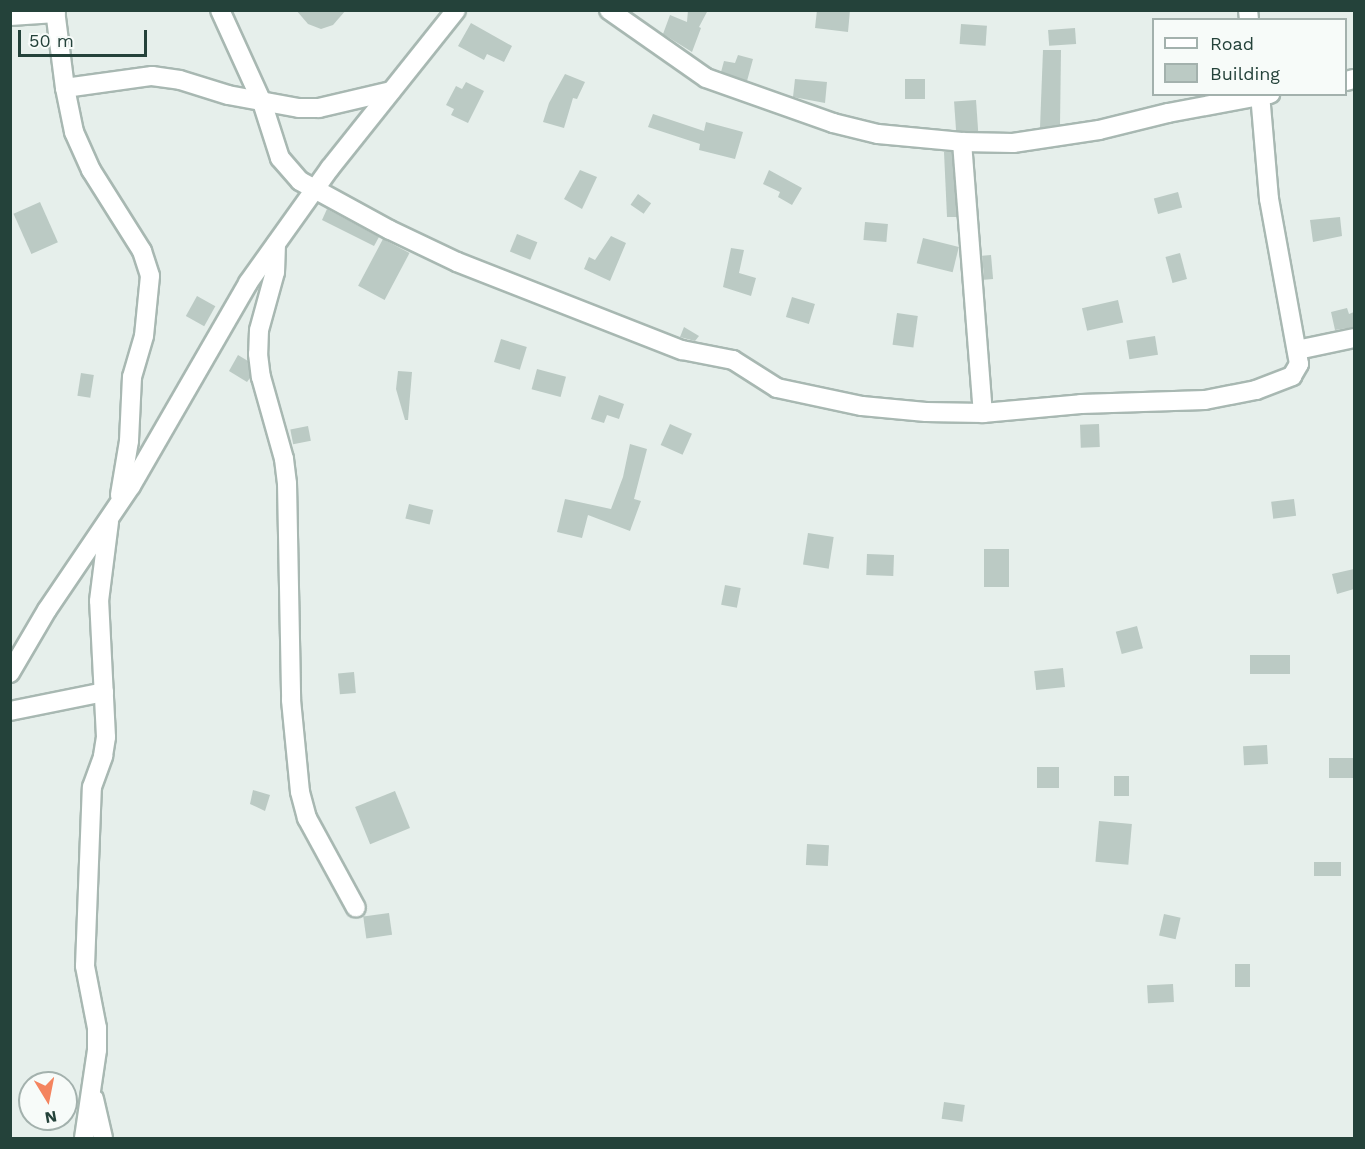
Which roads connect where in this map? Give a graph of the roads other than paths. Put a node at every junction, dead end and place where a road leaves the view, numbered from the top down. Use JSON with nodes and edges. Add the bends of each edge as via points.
{"nodes":[{"id":1,"x":220,"y":10,"type":"edge"},
{"id":2,"x":456,"y":10,"type":"edge"},
{"id":3,"x":609,"y":10,"type":"edge"},
{"id":4,"x":55,"y":12,"type":"edge"},
{"id":5,"x":10,"y":16,"type":"edge"},
{"id":6,"x":65,"y":88,"type":"junction"},
{"id":7,"x":391,"y":91,"type":"junction"},
{"id":8,"x":1258,"y":96,"type":"edge"},
{"id":9,"x":1263,"y":96,"type":"edge"},
{"id":10,"x":262,"y":102,"type":"junction"},
{"id":11,"x":962,"y":142,"type":"junction"},
{"id":12,"x":316,"y":188,"type":"junction"},
{"id":13,"x":276,"y":244,"type":"junction"},
{"id":14,"x":1354,"y":338,"type":"edge"},
{"id":15,"x":1297,"y":350,"type":"junction"},
{"id":16,"x":983,"y":413,"type":"junction"},
{"id":17,"x":114,"y":510,"type":"junction"},
{"id":18,"x":10,"y":673,"type":"edge"},
{"id":19,"x":104,"y":692,"type":"junction"},
{"id":20,"x":10,"y":711,"type":"edge"},
{"id":21,"x":356,"y":908,"type":"dead end"},
{"id":22,"x":91,"y":1088,"type":"junction"},
{"id":23,"x":84,"y":1138,"type":"edge"},
{"id":24,"x":103,"y":1138,"type":"edge"}],
"edges":[{"from":1,"to":10,"type":"street"},
{"from":2,"to":7,"type":"street"},
{"from":3,"to":11,"type":"street","via":[[684,65],[724,86],[878,134]]},
{"from":4,"to":5,"type":"street"},
{"from":4,"to":6,"type":"street"},
{"from":6,"to":10,"type":"street","via":[[152,76]]},
{"from":6,"to":17,"type":"street","via":[[81,151],[142,251],[150,276],[146,326],[132,377],[129,441]]},
{"from":7,"to":10,"type":"street","via":[[319,108]]},
{"from":7,"to":12,"type":"street"},
{"from":8,"to":11,"type":"street","via":[[1071,135],[1013,143]]},
{"from":9,"to":15,"type":"street","via":[[1269,199]]},
{"from":10,"to":12,"type":"street","via":[[280,158],[300,181]]},
{"from":11,"to":16,"type":"street"},
{"from":12,"to":13,"type":"street"},
{"from":12,"to":16,"type":"street","via":[[457,262],[682,350],[733,360],[777,388],[862,406]]},
{"from":13,"to":17,"type":"street","via":[[239,297],[198,373]]},
{"from":13,"to":21,"type":"street","via":[[275,272],[258,330],[258,354],[284,459],[291,700],[300,792],[307,818]]},
{"from":14,"to":15,"type":"street"},
{"from":15,"to":16,"type":"street","via":[[1299,364],[1293,376],[1229,397]]},
{"from":17,"to":18,"type":"street"},
{"from":17,"to":19,"type":"street","via":[[99,601]]},
{"from":19,"to":20,"type":"street"},
{"from":19,"to":22,"type":"street","via":[[105,747],[92,787],[86,938],[86,980],[96,1028]]},
{"from":22,"to":23,"type":"street"},
{"from":22,"to":24,"type":"street"}]}
